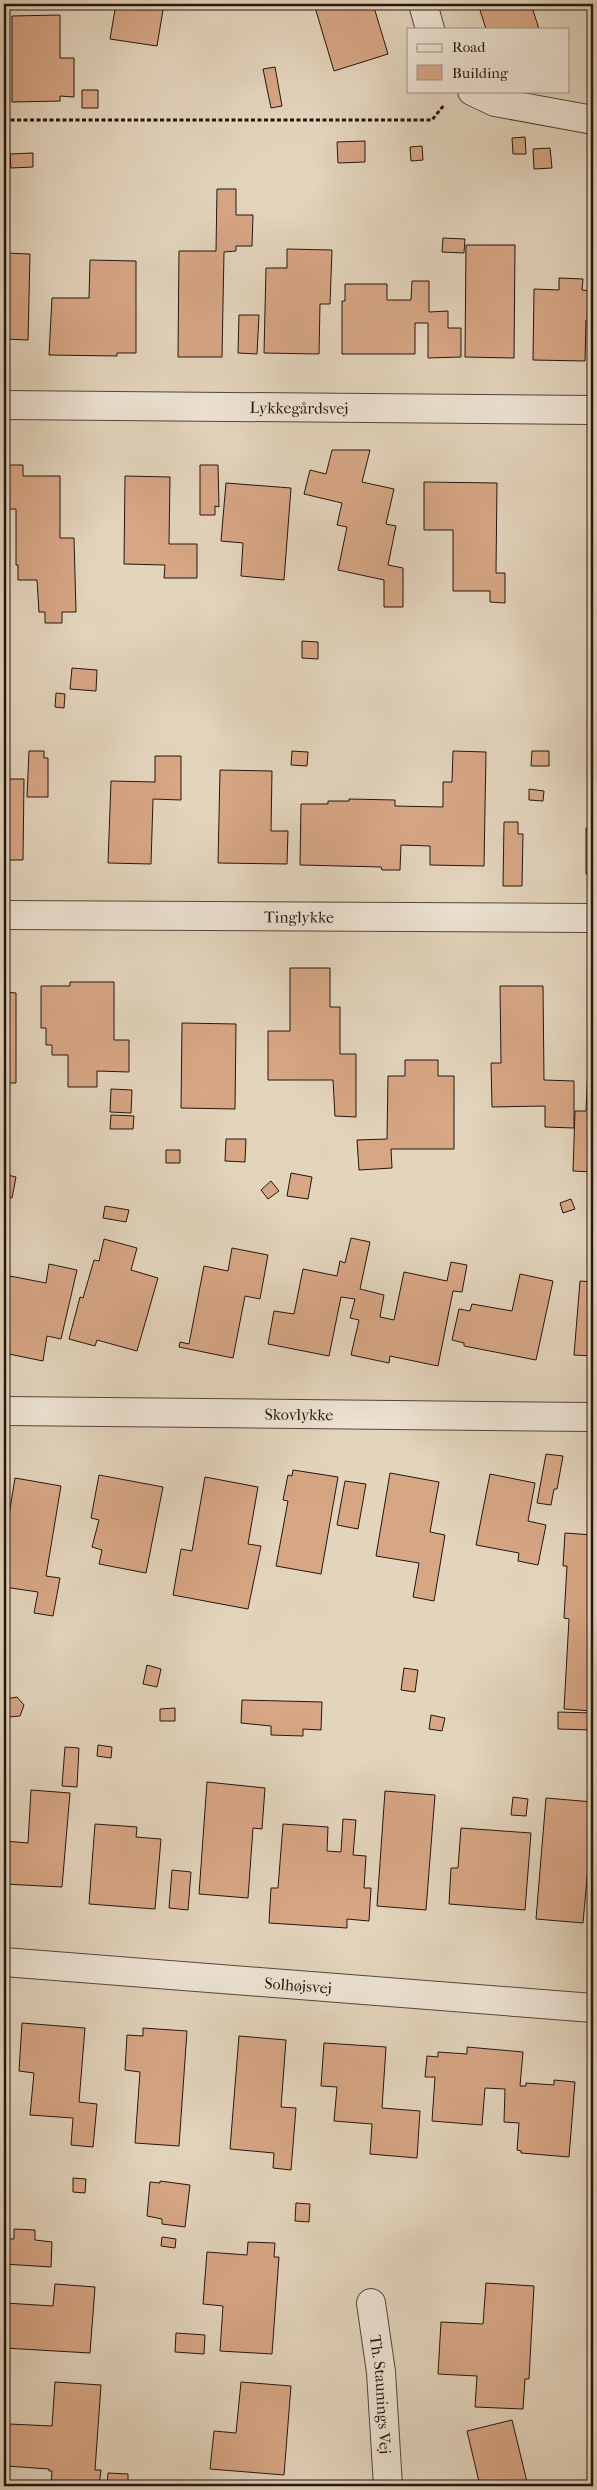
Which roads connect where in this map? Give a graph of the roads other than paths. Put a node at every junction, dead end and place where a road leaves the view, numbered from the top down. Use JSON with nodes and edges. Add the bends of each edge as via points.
{"nodes":[{"id":1,"x":423,"y":4,"type":"edge"},
{"id":2,"x":430,"y":28,"type":"edge"},
{"id":3,"x":474,"y":92,"type":"edge"},
{"id":4,"x":593,"y":120,"type":"edge"},
{"id":5,"x":4,"y":405,"type":"edge"},
{"id":6,"x":593,"y":410,"type":"edge"},
{"id":7,"x":4,"y":915,"type":"edge"},
{"id":8,"x":593,"y":918,"type":"edge"},
{"id":9,"x":4,"y":1410,"type":"edge"},
{"id":10,"x":593,"y":1417,"type":"edge"},
{"id":11,"x":4,"y":1962,"type":"edge"},
{"id":12,"x":593,"y":2008,"type":"edge"},
{"id":13,"x":371,"y":2303,"type":"dead end"},
{"id":14,"x":388,"y":2486,"type":"edge"}],
"edges":[{"from":1,"to":2,"type":"street"},
{"from":3,"to":4,"type":"street","via":[[495,102]]},
{"from":5,"to":6,"type":"street","name":"Lykkegårdsvej"},
{"from":7,"to":8,"type":"street","name":"Tinglykke"},
{"from":9,"to":10,"type":"street","name":"Skovlykke"},
{"from":11,"to":12,"type":"street","name":"Solhøjsvej"},
{"from":13,"to":14,"type":"street","name":"Th. Staunings Vej","via":[[381,2372]]}]}
